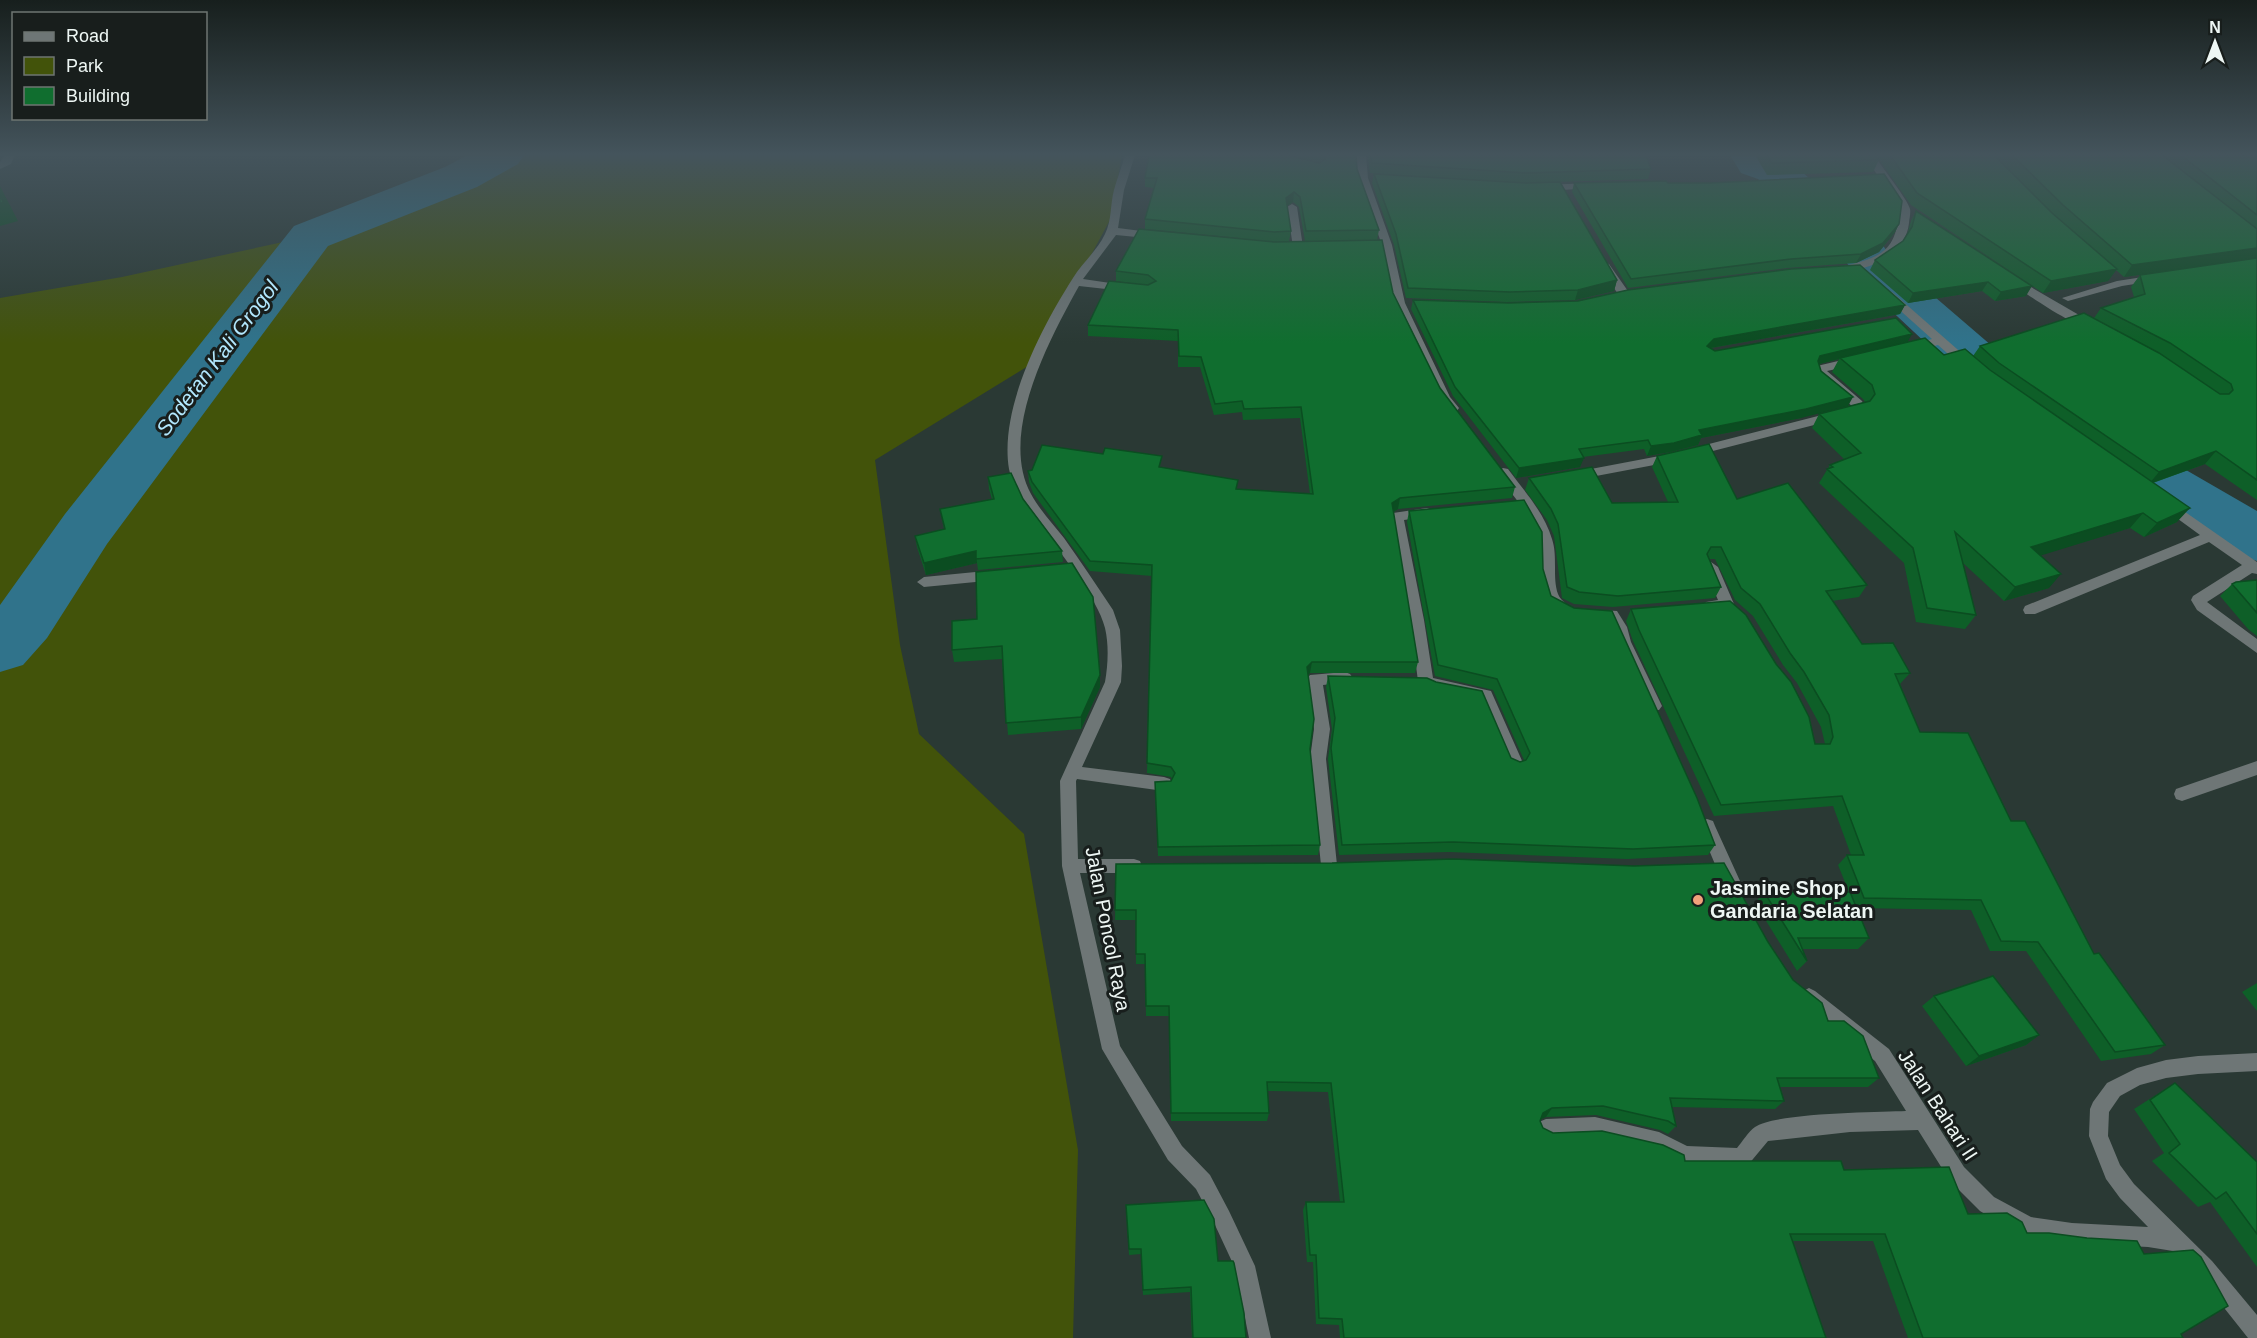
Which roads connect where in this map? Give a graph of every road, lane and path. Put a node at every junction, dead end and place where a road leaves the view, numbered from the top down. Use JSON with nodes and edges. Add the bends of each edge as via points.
{"nodes":[{"id":1,"x":1114,"y":217,"type":"edge"},
{"id":2,"x":1294,"y":217,"type":"edge"},
{"id":3,"x":1376,"y":217,"type":"edge"},
{"id":4,"x":1908,"y":217,"type":"edge"},
{"id":5,"x":1112,"y":231,"type":"junction"},
{"id":6,"x":1167,"y":237,"type":"edge"},
{"id":7,"x":1299,"y":247,"type":"edge"},
{"id":8,"x":1601,"y":260,"type":"edge"},
{"id":9,"x":1828,"y":270,"type":"edge"},
{"id":10,"x":2000,"y":271,"type":"edge"},
{"id":11,"x":1866,"y":273,"type":"junction"},
{"id":12,"x":2168,"y":276,"type":"edge"},
{"id":13,"x":1076,"y":282,"type":"junction"},
{"id":14,"x":1138,"y":290,"type":"edge"},
{"id":15,"x":1625,"y":294,"type":"edge"},
{"id":16,"x":2068,"y":298,"type":"dead end"},
{"id":17,"x":2106,"y":334,"type":"edge"},
{"id":18,"x":1941,"y":341,"type":"junction"},
{"id":19,"x":1897,"y":351,"type":"edge"},
{"id":20,"x":1864,"y":359,"type":"edge"},
{"id":21,"x":1977,"y":372,"type":"edge"},
{"id":22,"x":1462,"y":423,"type":"edge"},
{"id":23,"x":1490,"y":456,"type":"edge"},
{"id":24,"x":1565,"y":477,"type":"edge"},
{"id":25,"x":2152,"y":495,"type":"edge"},
{"id":26,"x":1446,"y":512,"type":"edge"},
{"id":27,"x":2210,"y":536,"type":"junction"},
{"id":28,"x":1710,"y":565,"type":"edge"},
{"id":29,"x":1078,"y":568,"type":"junction"},
{"id":30,"x":2254,"y":568,"type":"edge"},
{"id":31,"x":1056,"y":570,"type":"edge"},
{"id":32,"x":1015,"y":574,"type":"edge"},
{"id":33,"x":924,"y":582,"type":"dead end"},
{"id":34,"x":1727,"y":604,"type":"junction"},
{"id":35,"x":1698,"y":608,"type":"edge"},
{"id":36,"x":2030,"y":610,"type":"dead end"},
{"id":37,"x":1740,"y":616,"type":"edge"},
{"id":38,"x":2257,"y":647,"type":"edge"},
{"id":39,"x":1357,"y":678,"type":"edge"},
{"id":40,"x":1659,"y":718,"type":"edge"},
{"id":41,"x":1515,"y":763,"type":"edge"},
{"id":42,"x":2257,"y":768,"type":"edge"},
{"id":43,"x":1072,"y":772,"type":"junction"},
{"id":44,"x":1164,"y":784,"type":"edge"},
{"id":45,"x":2182,"y":794,"type":"dead end"},
{"id":46,"x":1700,"y":807,"type":"edge"},
{"id":47,"x":1722,"y":864,"type":"junction"},
{"id":48,"x":1307,"y":865,"type":"edge"},
{"id":49,"x":1070,"y":866,"type":"junction"},
{"id":50,"x":1150,"y":866,"type":"edge"},
{"id":51,"x":1703,"y":866,"type":"edge"},
{"id":52,"x":1738,"y":895,"type":"edge"},
{"id":53,"x":1792,"y":983,"type":"edge"},
{"id":54,"x":2257,"y":1062,"type":"edge"},
{"id":55,"x":1922,"y":1120,"type":"junction"},
{"id":56,"x":1546,"y":1129,"type":"edge"},
{"id":57,"x":2178,"y":1242,"type":"junction"},
{"id":58,"x":2257,"y":1332,"type":"edge"},
{"id":59,"x":1260,"y":1338,"type":"edge"}],
"edges":[{"from":1,"to":5,"type":"street","name":"Jalan Poncol Raya"},
{"from":2,"to":7,"type":"street"},
{"from":3,"to":22,"type":"street","via":[[1382,246],[1405,303],[1445,398]]},
{"from":4,"to":11,"type":"street","via":[[1898,241]]},
{"from":5,"to":6,"type":"street"},
{"from":5,"to":13,"type":"street","name":"Jalan Poncol Raya"},
{"from":8,"to":15,"type":"street"},
{"from":9,"to":11,"type":"street"},
{"from":10,"to":17,"type":"street","via":[[2049,304]]},
{"from":11,"to":18,"type":"street","via":[[1907,318]]},
{"from":12,"to":16,"type":"street","via":[[2117,280]]},
{"from":13,"to":14,"type":"street"},
{"from":13,"to":29,"type":"street","name":"Jalan Poncol Raya","via":[[1041,349],[1024,395],[1013,448],[1018,482],[1024,494]]},
{"from":18,"to":19,"type":"street"},
{"from":18,"to":21,"type":"street"},
{"from":20,"to":24,"type":"street","via":[[1820,372],[1858,404],[1857,410],[1670,458]]},
{"from":23,"to":40,"type":"street","via":[[1518,485],[1517,505],[1547,543],[1548,580],[1554,603],[1579,615],[1618,615]]},
{"from":25,"to":27,"type":"street"},
{"from":26,"to":41,"type":"street","via":[[1397,519],[1417,620],[1420,680],[1486,695]]},
{"from":27,"to":30,"type":"street"},
{"from":27,"to":36,"type":"street"},
{"from":28,"to":34,"type":"street"},
{"from":29,"to":31,"type":"street"},
{"from":29,"to":43,"type":"street","name":"Jalan Poncol Raya","via":[[1108,614],[1115,666],[1109,691]]},
{"from":30,"to":38,"type":"street","via":[[2198,600]]},
{"from":32,"to":33,"type":"street"},
{"from":34,"to":35,"type":"street"},
{"from":34,"to":37,"type":"street"},
{"from":39,"to":48,"type":"street","via":[[1315,679],[1323,732],[1318,759],[1335,865]]},
{"from":42,"to":45,"type":"street"},
{"from":43,"to":44,"type":"street"},
{"from":43,"to":49,"type":"street","name":"Jalan Poncol Raya","via":[[1068,782]]},
{"from":46,"to":47,"type":"street"},
{"from":47,"to":51,"type":"street"},
{"from":47,"to":52,"type":"street"},
{"from":49,"to":50,"type":"street"},
{"from":49,"to":59,"type":"street","name":"Jalan Poncol Raya","via":[[1110,1049],[1175,1153],[1203,1182],[1222,1218],[1245,1266]]},
{"from":53,"to":55,"type":"street","name":"Jalan Bahari II","via":[[1882,1055]]},
{"from":54,"to":57,"type":"street","via":[[2197,1065],[2137,1075],[2110,1093],[2098,1115],[2105,1152],[2114,1172]]},
{"from":55,"to":56,"type":"street","via":[[1851,1122],[1768,1131],[1741,1158],[1686,1156],[1659,1142],[1594,1127]]},
{"from":55,"to":57,"type":"street","name":"Jalan Bahari II","via":[[1957,1174],[1987,1204],[2010,1218],[2031,1227],[2072,1233]]},
{"from":57,"to":58,"type":"street","via":[[2205,1268]]}]}
